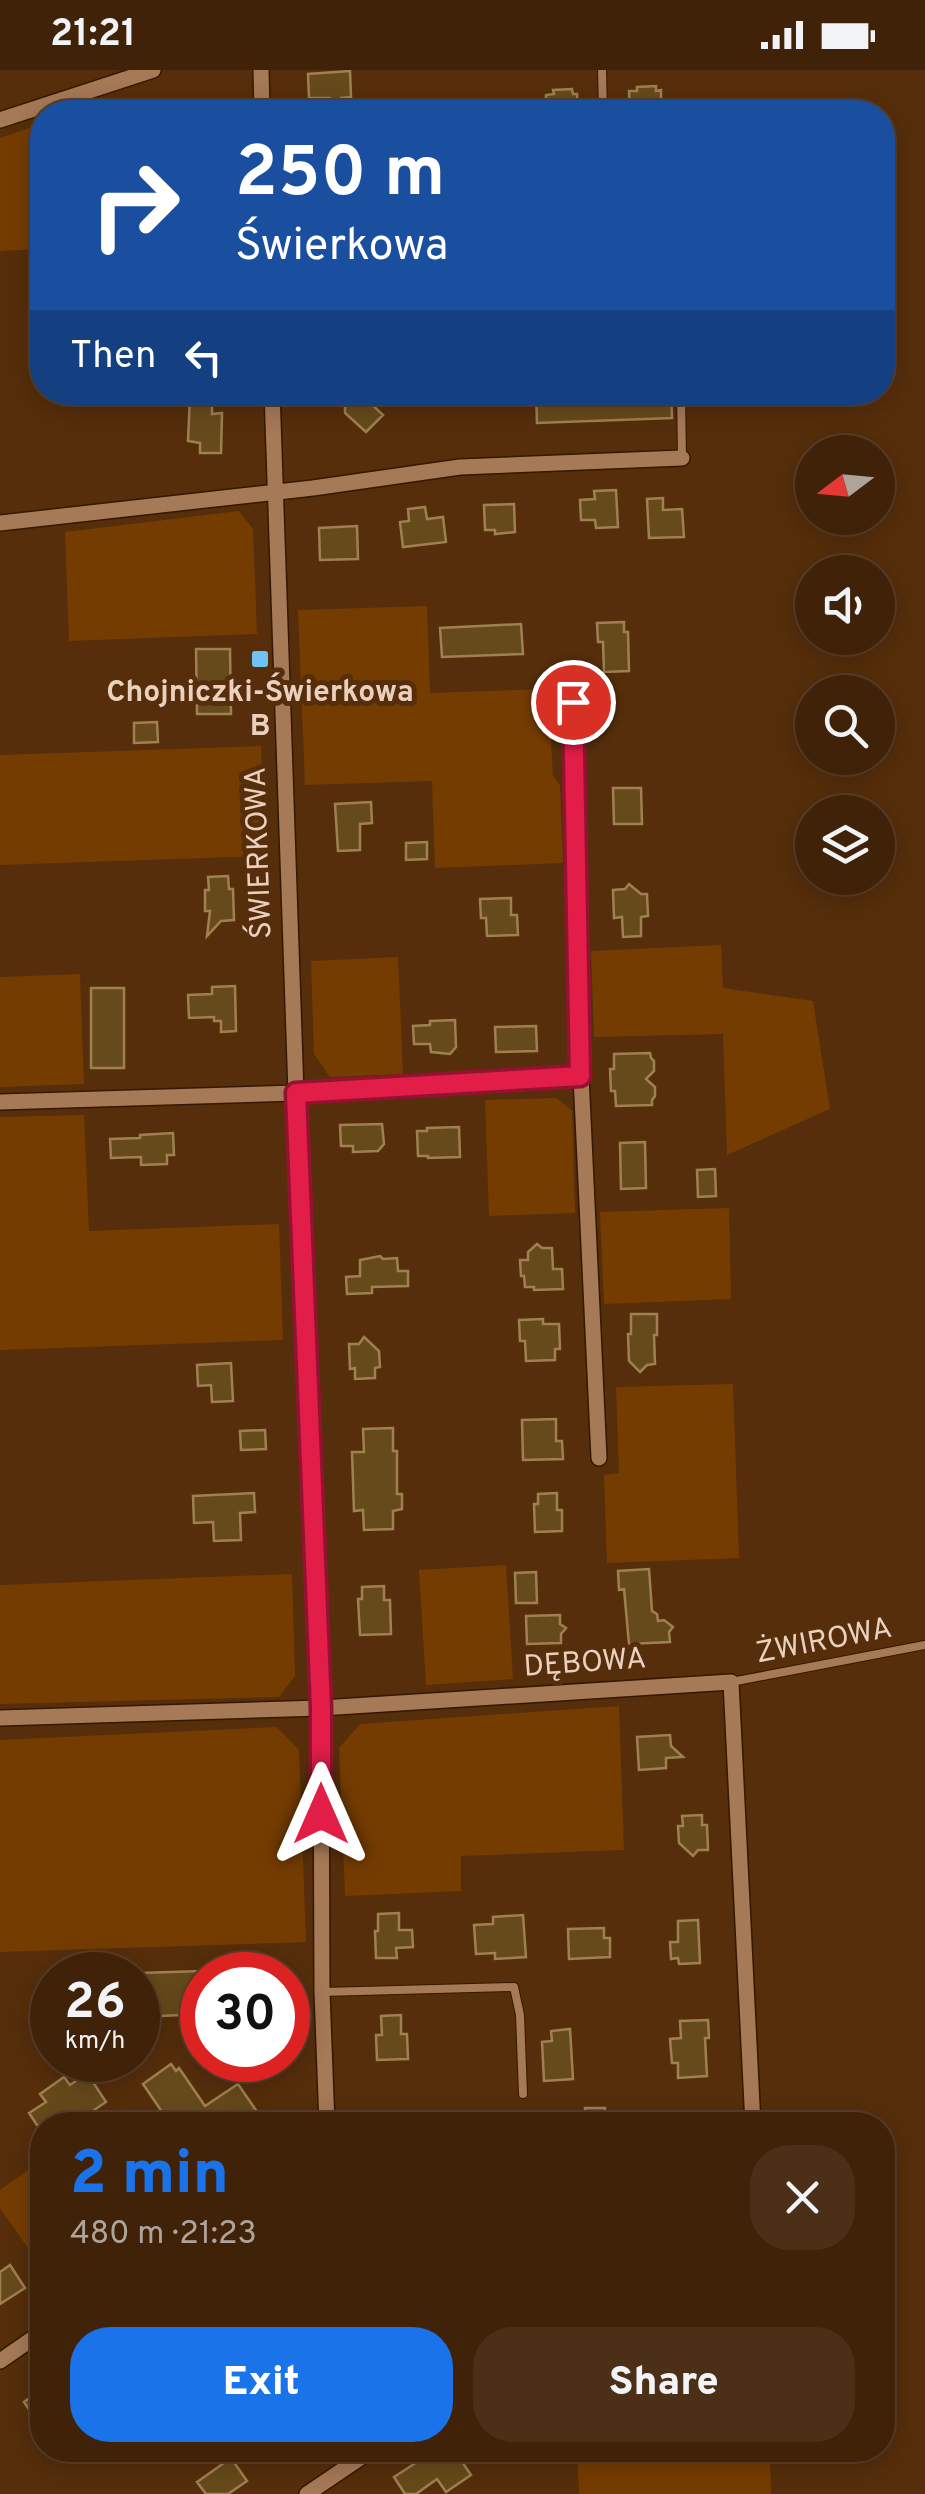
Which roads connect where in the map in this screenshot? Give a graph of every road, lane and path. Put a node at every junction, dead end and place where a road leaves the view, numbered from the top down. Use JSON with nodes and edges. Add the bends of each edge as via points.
{"nodes":[{"id":1,"x":153,"y":70,"type":"edge"},
{"id":2,"x":261,"y":70,"type":"edge"},
{"id":3,"x":602,"y":70,"type":"edge"},
{"id":4,"x":61,"y":100,"type":"edge"},
{"id":5,"x":262,"y":100,"type":"edge"},
{"id":6,"x":603,"y":100,"type":"edge"},
{"id":7,"x":30,"y":110,"type":"edge"},
{"id":8,"x":0,"y":120,"type":"edge"},
{"id":9,"x":272,"y":405,"type":"edge"},
{"id":10,"x":681,"y":405,"type":"edge"},
{"id":11,"x":682,"y":458,"type":"joint"},
{"id":12,"x":275,"y":492,"type":"junction"},
{"id":13,"x":0,"y":523,"type":"edge"},
{"id":14,"x":573,"y":702,"type":"dead end"},
{"id":15,"x":580,"y":1076,"type":"junction"},
{"id":16,"x":296,"y":1093,"type":"junction"},
{"id":17,"x":0,"y":1102,"type":"edge"},
{"id":18,"x":599,"y":1458,"type":"dead end"},
{"id":19,"x":925,"y":1645,"type":"edge"},
{"id":20,"x":731,"y":1682,"type":"junction"},
{"id":21,"x":321,"y":1708,"type":"junction"},
{"id":22,"x":0,"y":1718,"type":"edge"},
{"id":23,"x":322,"y":1992,"type":"junction"},
{"id":24,"x":523,"y":2094,"type":"dead end"},
{"id":25,"x":327,"y":2112,"type":"edge"},
{"id":26,"x":752,"y":2112,"type":"edge"},
{"id":27,"x":30,"y":2341,"type":"edge"},
{"id":28,"x":0,"y":2362,"type":"edge"},
{"id":29,"x":354,"y":2462,"type":"edge"},
{"id":30,"x":307,"y":2494,"type":"edge"}],
"edges":[{"from":1,"to":4,"type":"street"},
{"from":2,"to":5,"type":"street"},
{"from":3,"to":6,"type":"lane"},
{"from":7,"to":8,"type":"street"},
{"from":9,"to":12,"type":"street","name":"ŚWIERKOWA"},
{"from":10,"to":11,"type":"lane"},
{"from":11,"to":12,"type":"street","via":[[460,467]]},
{"from":12,"to":13,"type":"street"},
{"from":12,"to":16,"type":"street","name":"ŚWIERKOWA"},
{"from":14,"to":15,"type":"street"},
{"from":15,"to":16,"type":"street"},
{"from":15,"to":18,"type":"street"},
{"from":16,"to":17,"type":"street"},
{"from":16,"to":21,"type":"street","name":"ŚWIERKOWA"},
{"from":19,"to":20,"type":"lane","name":"ŻWIROWA"},
{"from":20,"to":21,"type":"street","name":"DĘBOWA"},
{"from":20,"to":26,"type":"street"},
{"from":21,"to":22,"type":"street","name":"DĘBOWA"},
{"from":21,"to":23,"type":"street","name":"ŚWIERKOWA"},
{"from":23,"to":24,"type":"lane","via":[[514,1987]]},
{"from":23,"to":25,"type":"street","name":"ŚWIERKOWA"},
{"from":27,"to":28,"type":"street"},
{"from":29,"to":30,"type":"street"}]}
